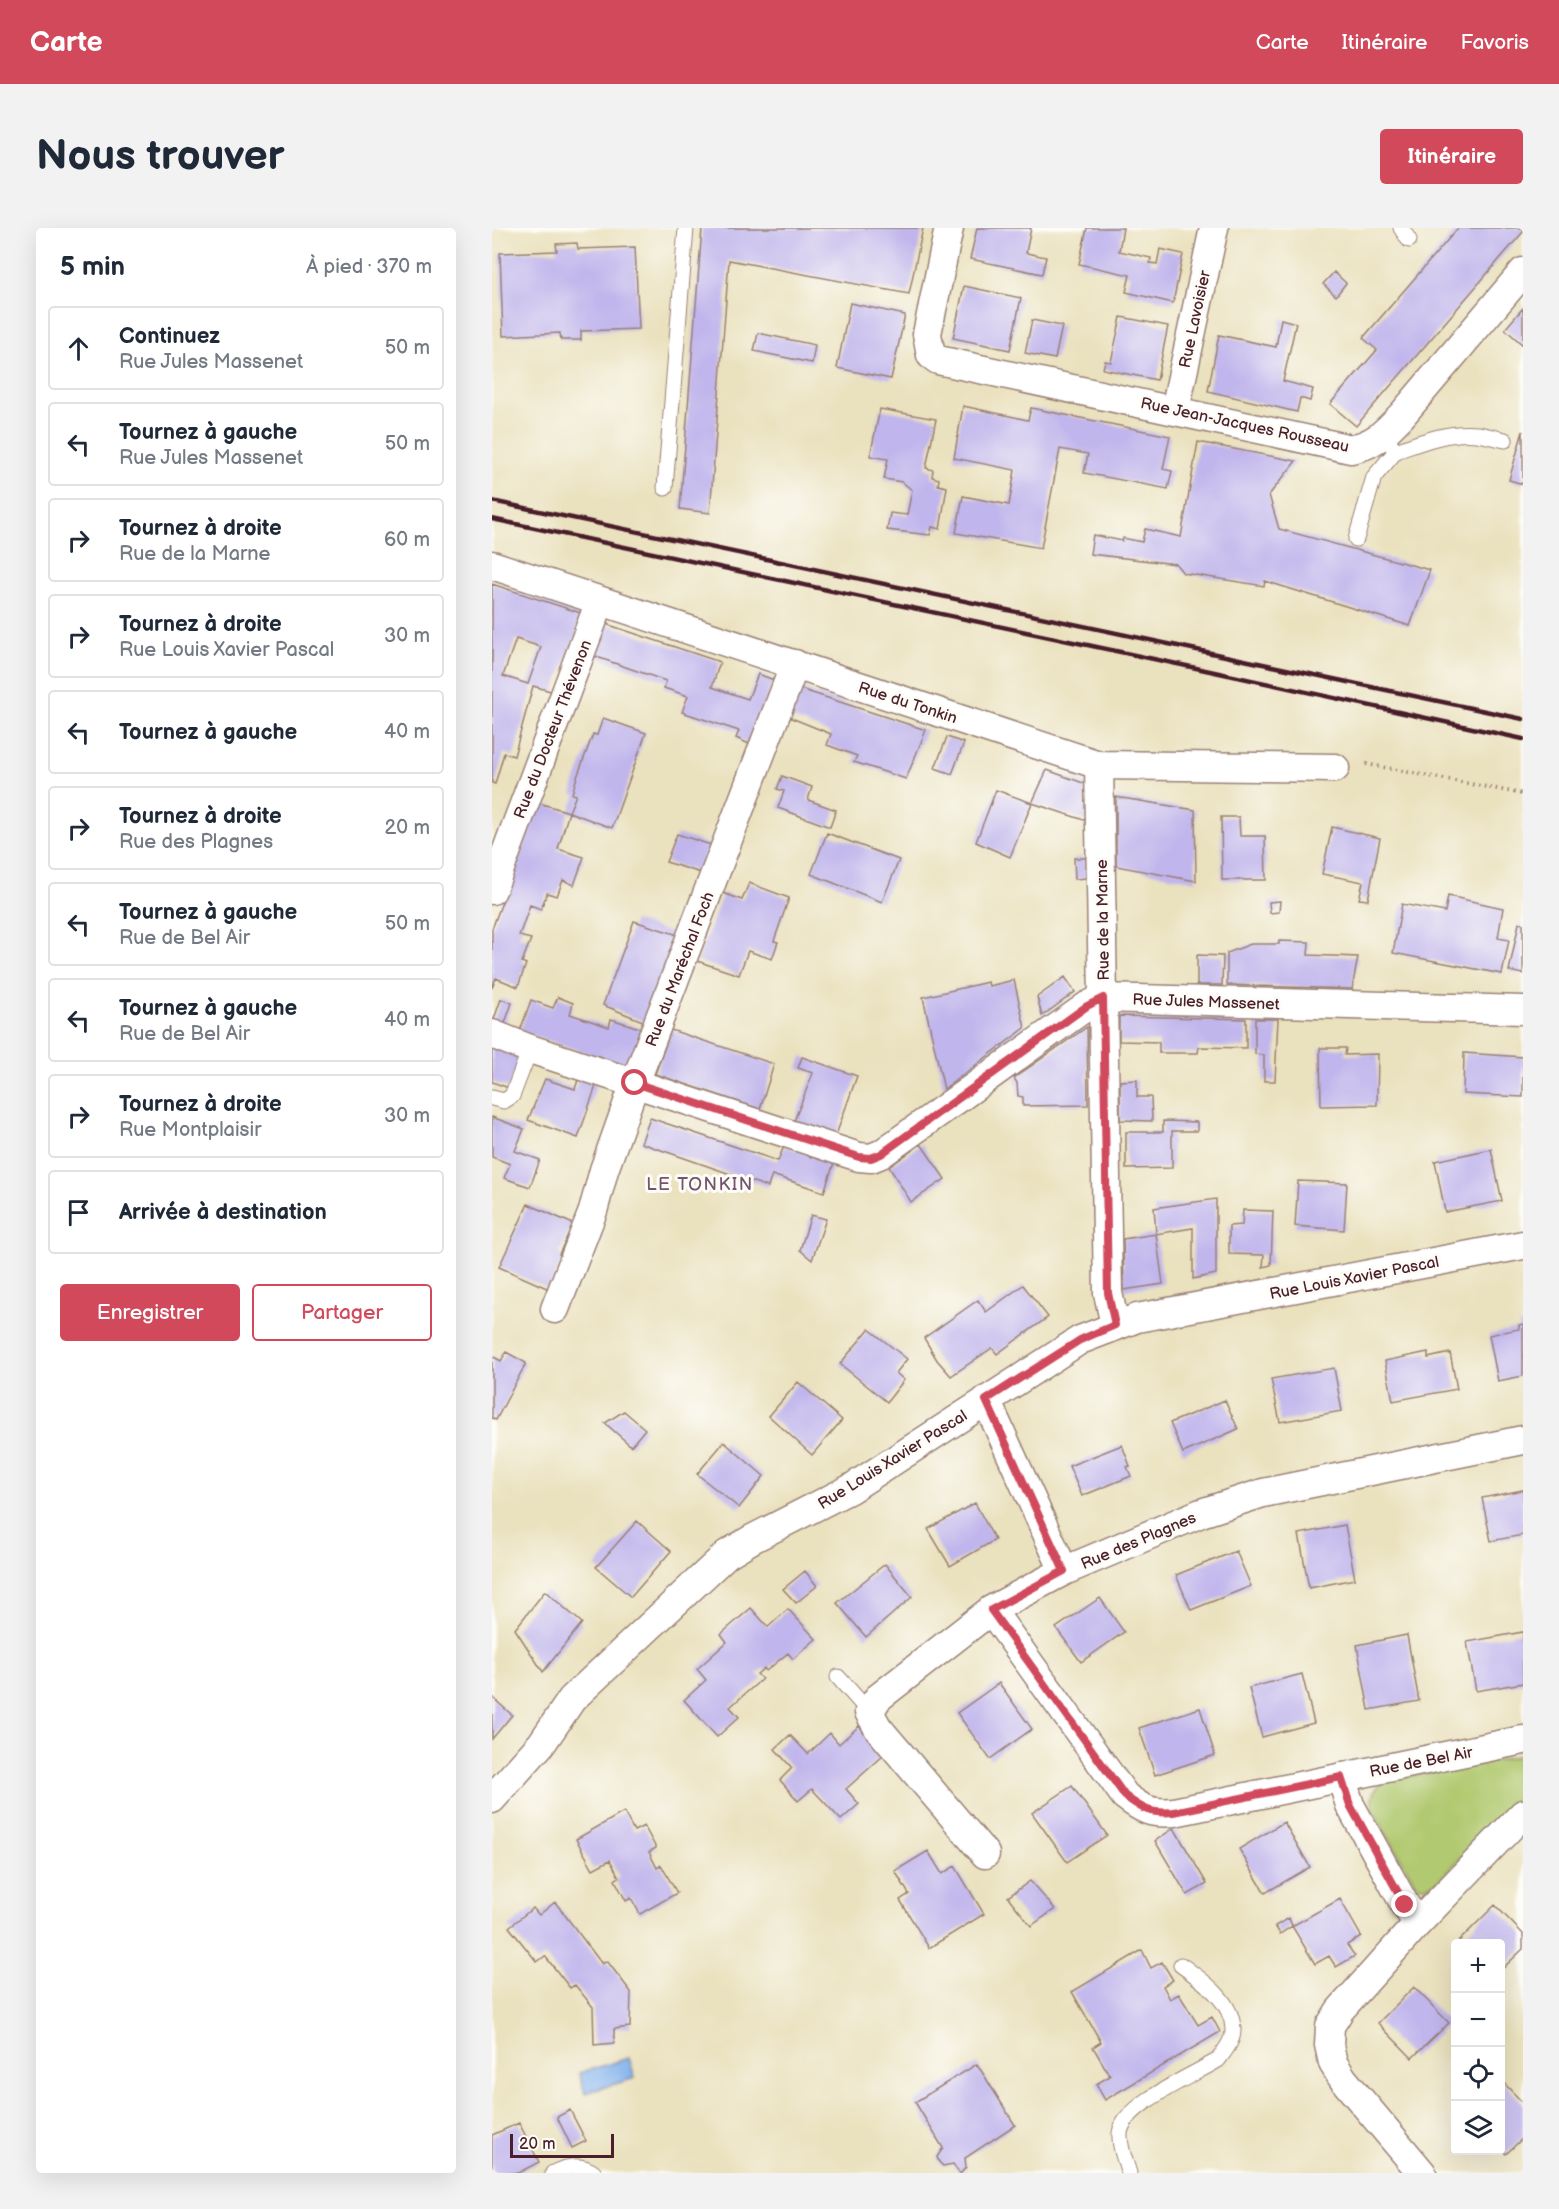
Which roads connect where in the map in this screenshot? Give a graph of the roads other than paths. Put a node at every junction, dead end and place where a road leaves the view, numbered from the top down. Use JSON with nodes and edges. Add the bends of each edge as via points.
{"nodes":[{"id":1,"x":686,"y":228,"type":"edge"},
{"id":2,"x":950,"y":228,"type":"edge"},
{"id":3,"x":1214,"y":228,"type":"edge"},
{"id":4,"x":1523,"y":272,"type":"edge"},
{"id":5,"x":1175,"y":410,"type":"junction"},
{"id":6,"x":1505,"y":440,"type":"dead end"},
{"id":7,"x":1390,"y":442,"type":"junction"},
{"id":8,"x":666,"y":488,"type":"dead end"},
{"id":9,"x":1356,"y":539,"type":"dead end"},
{"id":10,"x":492,"y":565,"type":"edge"},
{"id":11,"x":600,"y":601,"type":"junction"},
{"id":12,"x":795,"y":664,"type":"junction"},
{"id":13,"x":1099,"y":765,"type":"junction"},
{"id":14,"x":1335,"y":768,"type":"road end"},
{"id":15,"x":492,"y":890,"type":"edge"},
{"id":16,"x":1103,"y":998,"type":"junction"},
{"id":17,"x":1523,"y":1010,"type":"edge"},
{"id":18,"x":492,"y":1034,"type":"edge"},
{"id":19,"x":530,"y":1048,"type":"junction"},
{"id":20,"x":635,"y":1083,"type":"junction"},
{"id":21,"x":492,"y":1098,"type":"edge"},
{"id":22,"x":1523,"y":1245,"type":"edge"},
{"id":23,"x":555,"y":1308,"type":"dead end"},
{"id":24,"x":1115,"y":1325,"type":"junction"},
{"id":25,"x":986,"y":1400,"type":"junction"},
{"id":26,"x":1523,"y":1440,"type":"edge"},
{"id":27,"x":1064,"y":1571,"type":"junction"},
{"id":28,"x":991,"y":1610,"type":"junction"},
{"id":29,"x":838,"y":1677,"type":"dead end"},
{"id":30,"x":870,"y":1712,"type":"junction"},
{"id":31,"x":1523,"y":1740,"type":"edge"},
{"id":32,"x":1341,"y":1777,"type":"junction"},
{"id":33,"x":492,"y":1799,"type":"edge"},
{"id":34,"x":1523,"y":1814,"type":"edge"},
{"id":35,"x":986,"y":1854,"type":"dead end"},
{"id":36,"x":1418,"y":1923,"type":"junction"},
{"id":37,"x":1181,"y":1965,"type":"dead end"},
{"id":38,"x":553,"y":2173,"type":"edge"},
{"id":39,"x":594,"y":2173,"type":"edge"},
{"id":40,"x":1129,"y":2173,"type":"edge"},
{"id":41,"x":1422,"y":2173,"type":"edge"}],
"edges":[{"from":1,"to":8,"type":"lane"},
{"from":2,"to":5,"type":"street","name":"Rue Jean-Jacques Rousseau","via":[[927,334],[932,355],[938,360]]},
{"from":3,"to":5,"type":"street","name":"Rue Lavoisier"},
{"from":4,"to":7,"type":"street","name":"Rue Jean-Jacques Rousseau","via":[[1402,415]]},
{"from":5,"to":7,"type":"street","name":"Rue Jean-Jacques Rousseau","via":[[1351,449]]},
{"from":6,"to":7,"type":"lane","via":[[1475,434]]},
{"from":7,"to":9,"type":"lane","via":[[1374,477]]},
{"from":10,"to":11,"type":"street","name":"Rue du Tonkin"},
{"from":11,"to":12,"type":"street","name":"Rue du Tonkin"},
{"from":11,"to":15,"type":"street","name":"Rue du Docteur Thévenon"},
{"from":12,"to":13,"type":"street","name":"Rue du Tonkin"},
{"from":12,"to":20,"type":"street","name":"Rue du Maréchal Foch"},
{"from":13,"to":14,"type":"street","name":"Rue du Tonkin"},
{"from":13,"to":16,"type":"street","name":"Rue de la Marne"},
{"from":16,"to":17,"type":"street","name":"Rue Jules Massenet"},
{"from":16,"to":20,"type":"street","via":[[871,1158]]},
{"from":16,"to":24,"type":"street","name":"Rue de la Marne","via":[[1108,1293]]},
{"from":18,"to":19,"type":"street"},
{"from":19,"to":20,"type":"street"},
{"from":19,"to":21,"type":"lane","via":[[512,1096],[504,1101]]},
{"from":20,"to":23,"type":"street","name":"Rue du Maréchal Foch","via":[[603,1170],[593,1211]]},
{"from":22,"to":24,"type":"street","name":"Rue Louis Xavier Pascal"},
{"from":24,"to":25,"type":"street","name":"Rue Louis Xavier Pascal","via":[[1080,1340]]},
{"from":25,"to":27,"type":"street"},
{"from":25,"to":33,"type":"street","name":"Rue Louis Xavier Pascal","via":[[850,1489],[728,1554],[573,1699],[542,1743]]},
{"from":26,"to":27,"type":"street","name":"Rue des Plagnes","via":[[1263,1492],[1201,1513]]},
{"from":27,"to":28,"type":"street","name":"Rue des Plagnes"},
{"from":28,"to":30,"type":"street","name":"Rue des Plagnes","via":[[878,1698]]},
{"from":28,"to":32,"type":"street","name":"Rue de Bel Air","via":[[1125,1796],[1141,1809],[1174,1812]]},
{"from":29,"to":30,"type":"lane"},
{"from":30,"to":35,"type":"street","via":[[878,1728]]},
{"from":31,"to":32,"type":"street","name":"Rue de Bel Air"},
{"from":32,"to":36,"type":"street","via":[[1350,1805]]},
{"from":34,"to":36,"type":"street"},
{"from":36,"to":41,"type":"street","via":[[1340,2010],[1330,2026],[1329,2045],[1333,2063],[1343,2079]]},
{"from":37,"to":40,"type":"lane","via":[[1219,1998],[1233,2033],[1218,2060],[1140,2104],[1127,2117],[1120,2131]]},
{"from":38,"to":39,"type":"lane","via":[[575,2166]]}]}
